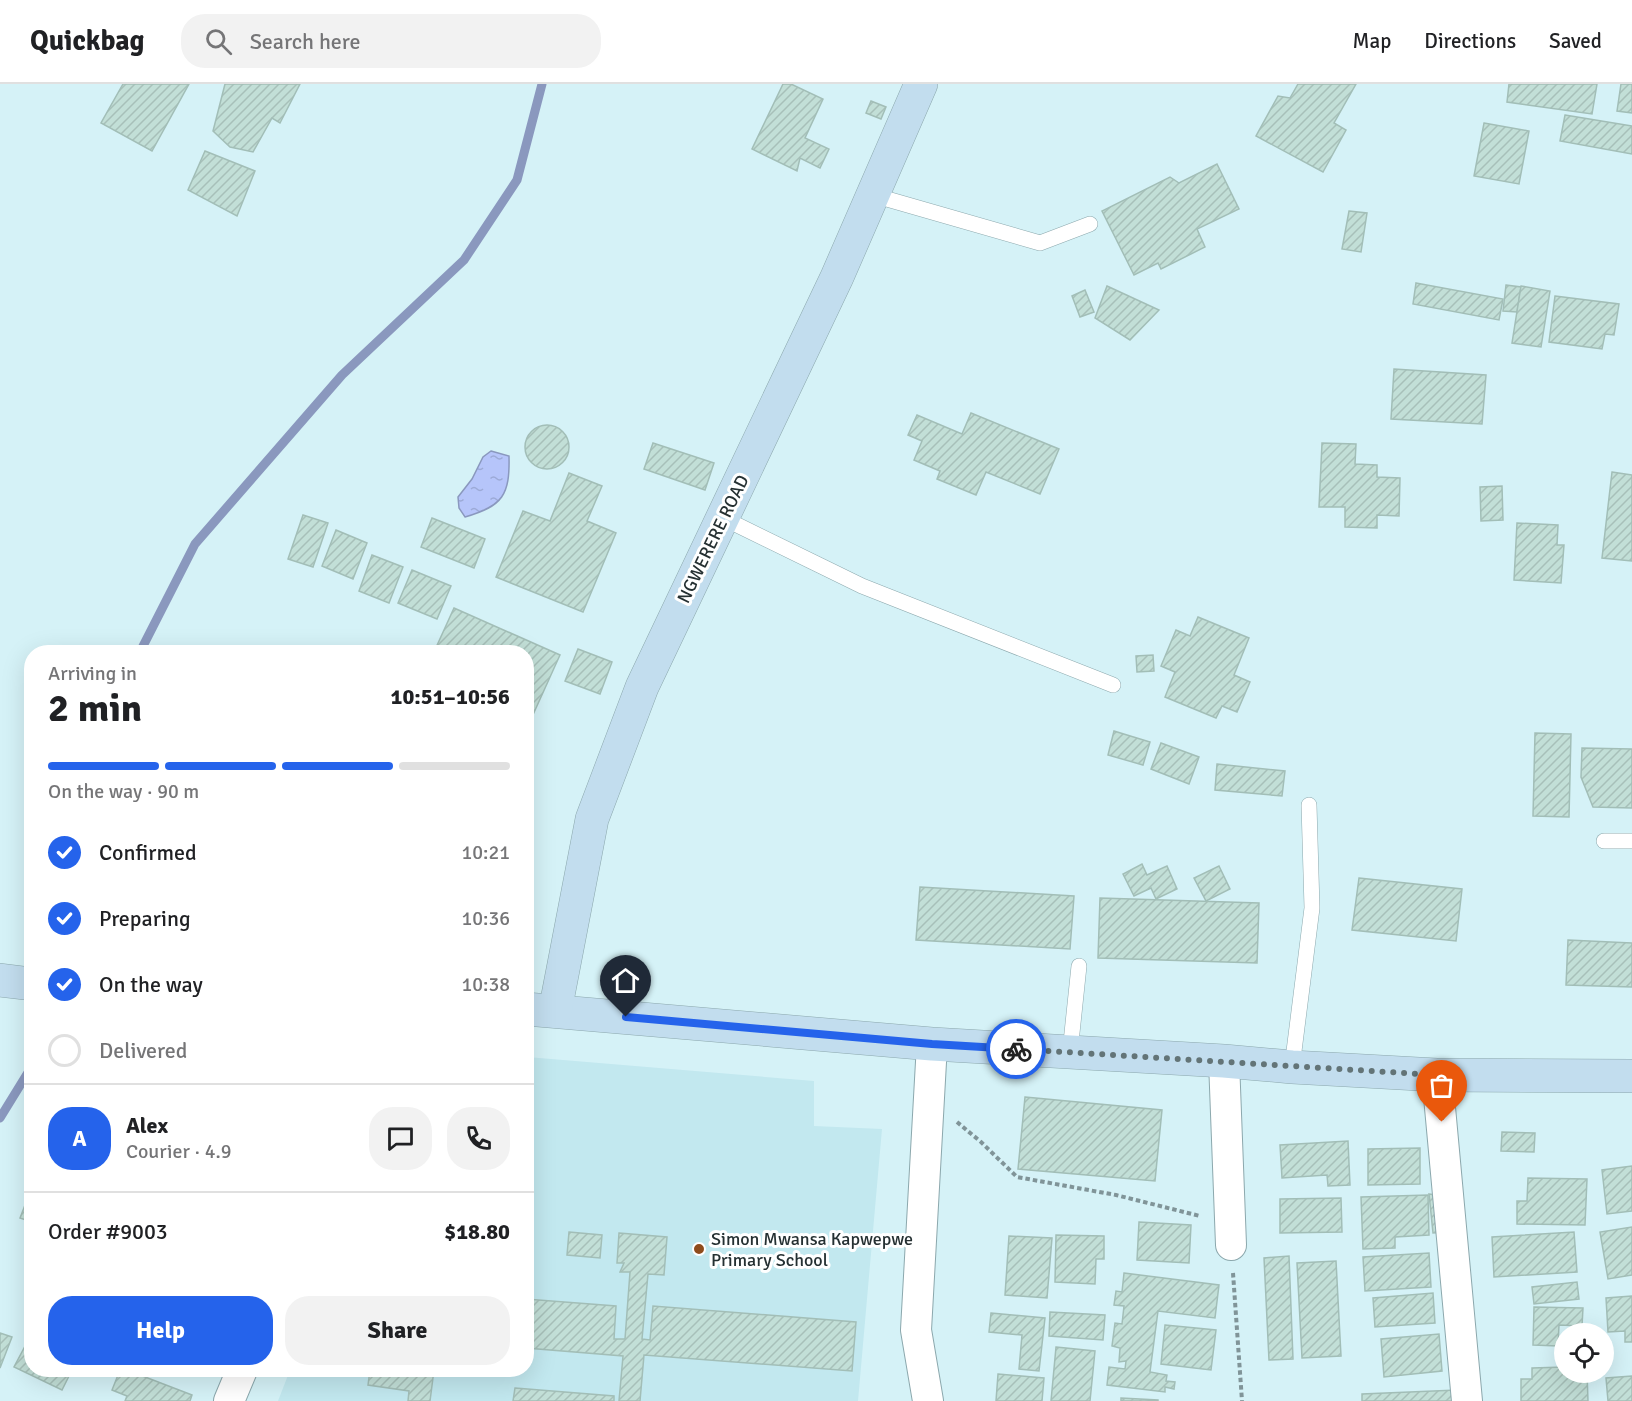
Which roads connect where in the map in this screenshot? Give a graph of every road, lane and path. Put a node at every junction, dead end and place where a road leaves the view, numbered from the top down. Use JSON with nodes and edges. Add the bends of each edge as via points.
{"nodes":[{"id":1,"x":921,"y":84,"type":"edge"},
{"id":2,"x":873,"y":195,"type":"junction"},
{"id":3,"x":1090,"y":224,"type":"dead end"},
{"id":4,"x":723,"y":518,"type":"junction"},
{"id":5,"x":1113,"y":685,"type":"dead end"},
{"id":6,"x":1309,"y":805,"type":"dead end"},
{"id":7,"x":1604,"y":841,"type":"dead end"},
{"id":8,"x":1632,"y":841,"type":"edge"},
{"id":9,"x":1079,"y":966,"type":"dead end"},
{"id":10,"x":541,"y":1010,"type":"edge"},
{"id":11,"x":932,"y":1044,"type":"junction"},
{"id":12,"x":1070,"y":1052,"type":"junction"},
{"id":13,"x":1224,"y":1061,"type":"junction"},
{"id":14,"x":1292,"y":1067,"type":"junction"},
{"id":15,"x":1437,"y":1075,"type":"junction"},
{"id":16,"x":1632,"y":1076,"type":"edge"},
{"id":17,"x":929,"y":1098,"type":"junction"},
{"id":18,"x":1231,"y":1245,"type":"junction"},
{"id":19,"x":239,"y":1377,"type":"edge"},
{"id":20,"x":229,"y":1401,"type":"edge"},
{"id":21,"x":928,"y":1401,"type":"edge"},
{"id":22,"x":1242,"y":1401,"type":"edge"},
{"id":23,"x":1467,"y":1401,"type":"edge"}],
"edges":[{"from":1,"to":2,"type":"main road","name":"NGWERERE ROAD"},
{"from":2,"to":3,"type":"lane","via":[[1040,243]]},
{"from":2,"to":4,"type":"main road","name":"NGWERERE ROAD"},
{"from":4,"to":5,"type":"lane","via":[[862,586]]},
{"from":4,"to":10,"type":"main road","name":"NGWERERE ROAD","via":[[642,687],[592,819]]},
{"from":6,"to":14,"type":"lane","via":[[1312,908]]},
{"from":7,"to":8,"type":"lane"},
{"from":9,"to":12,"type":"lane"},
{"from":10,"to":11,"type":"main road"},
{"from":11,"to":12,"type":"main road"},
{"from":11,"to":17,"type":"street"},
{"from":12,"to":13,"type":"main road"},
{"from":13,"to":14,"type":"main road"},
{"from":13,"to":18,"type":"street"},
{"from":14,"to":15,"type":"main road"},
{"from":15,"to":16,"type":"main road"},
{"from":15,"to":23,"type":"street"},
{"from":17,"to":18,"type":"path","via":[[1017,1177],[1116,1195],[1203,1217]]},
{"from":17,"to":21,"type":"street","via":[[915,1330]]},
{"from":18,"to":22,"type":"path"},
{"from":19,"to":20,"type":"street"}]}
